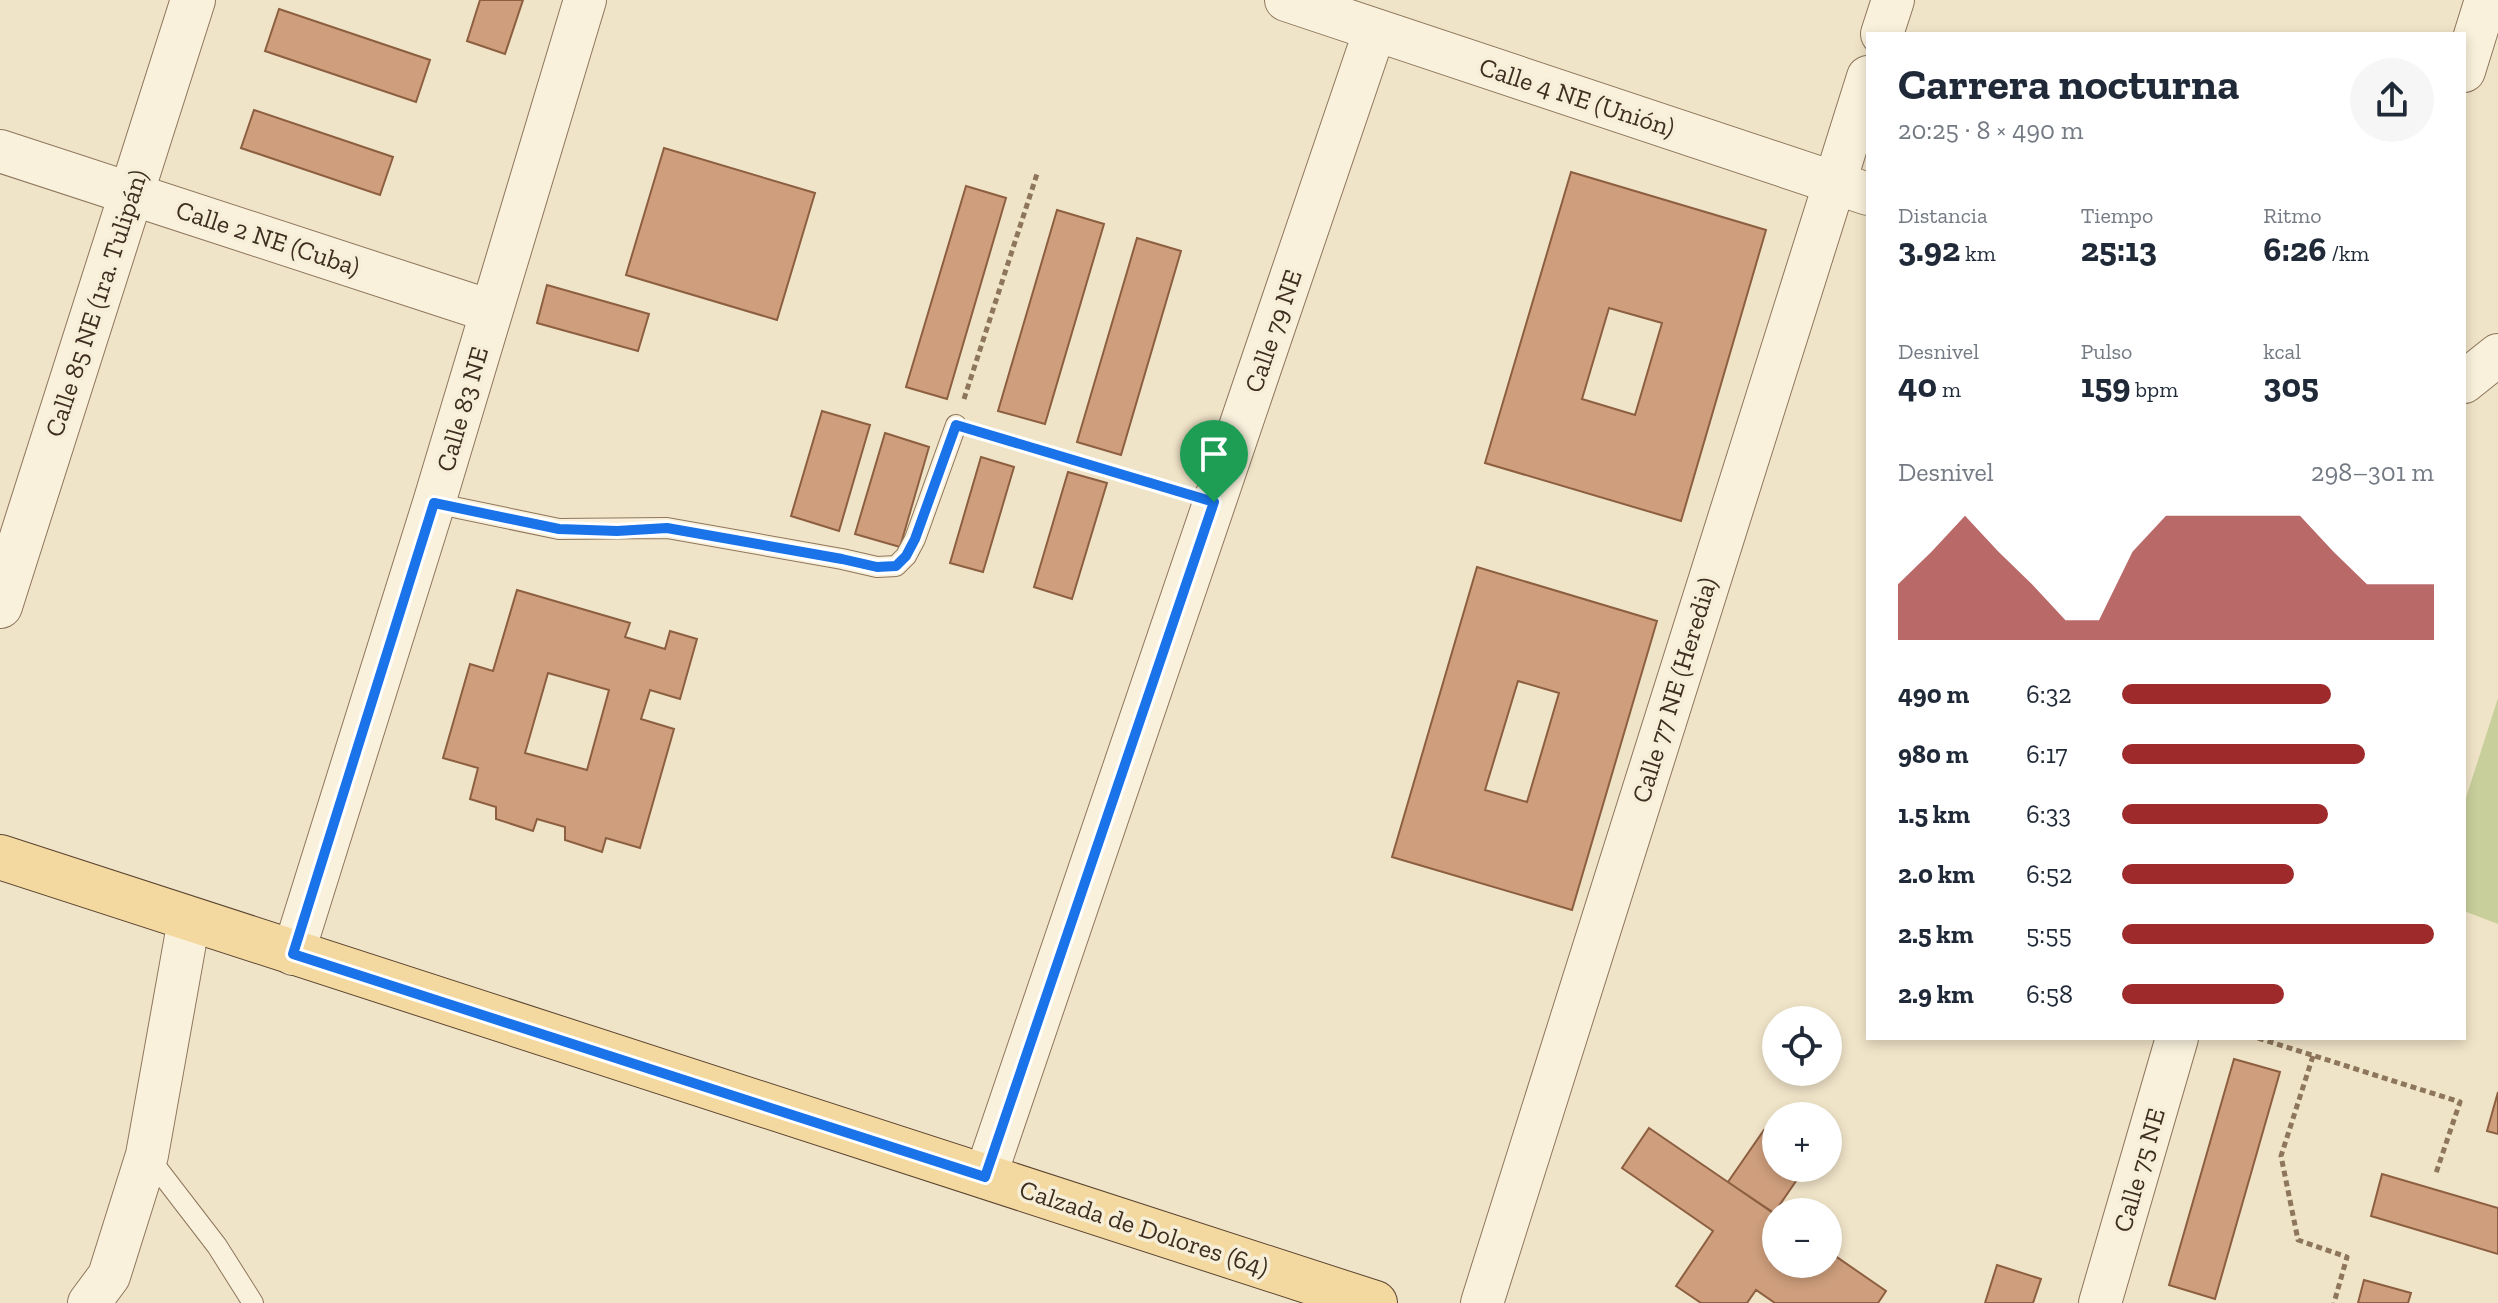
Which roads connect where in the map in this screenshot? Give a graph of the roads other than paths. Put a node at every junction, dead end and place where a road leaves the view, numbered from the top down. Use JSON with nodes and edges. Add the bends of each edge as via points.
{"nodes":[{"id":1,"x":193,"y":0,"type":"edge"},
{"id":2,"x":585,"y":0,"type":"edge"},
{"id":3,"x":1893,"y":0,"type":"edge"},
{"id":4,"x":2486,"y":0,"type":"edge"},
{"id":5,"x":1305,"y":3,"type":"edge"},
{"id":6,"x":1375,"y":30,"type":"junction"},
{"id":7,"x":1883,"y":32,"type":"edge"},
{"id":8,"x":2466,"y":65,"type":"edge"},
{"id":9,"x":1866,"y":90,"type":"edge"},
{"id":10,"x":0,"y":151,"type":"edge"},
{"id":11,"x":1851,"y":188,"type":"edge"},
{"id":12,"x":131,"y":193,"type":"junction"},
{"id":13,"x":490,"y":311,"type":"junction"},
{"id":14,"x":2498,"y":355,"type":"edge"},
{"id":15,"x":2466,"y":381,"type":"edge"},
{"id":16,"x":2466,"y":384,"type":"edge"},
{"id":17,"x":2498,"y":397,"type":"edge"},
{"id":18,"x":956,"y":425,"type":"road end"},
{"id":19,"x":434,"y":503,"type":"junction"},
{"id":20,"x":0,"y":606,"type":"edge"},
{"id":21,"x":0,"y":857,"type":"edge"},
{"id":22,"x":189,"y":920,"type":"junction"},
{"id":23,"x":293,"y":954,"type":"junction"},
{"id":24,"x":2176,"y":1040,"type":"edge"},
{"id":25,"x":147,"y":1155,"type":"junction"},
{"id":26,"x":985,"y":1177,"type":"junction"},
{"id":27,"x":89,"y":1303,"type":"edge"},
{"id":28,"x":253,"y":1303,"type":"edge"},
{"id":29,"x":1375,"y":1303,"type":"edge"},
{"id":30,"x":1482,"y":1303,"type":"edge"},
{"id":31,"x":2100,"y":1303,"type":"edge"}],
"edges":[{"from":1,"to":12,"type":"street","name":"Calle 85 NE (1ra. Tulipán)"},
{"from":2,"to":13,"type":"street","name":"Calle 83 NE"},
{"from":3,"to":7,"type":"street"},
{"from":4,"to":8,"type":"street"},
{"from":5,"to":6,"type":"street","name":"Calle 4 NE (Unión)"},
{"from":6,"to":11,"type":"street","name":"Calle 4 NE (Unión)"},
{"from":6,"to":26,"type":"street","name":"Calle 79 NE"},
{"from":9,"to":11,"type":"street","name":"Calle 77 NE (Heredia)"},
{"from":10,"to":12,"type":"street","name":"Calle 2 NE (Cuba)"},
{"from":11,"to":30,"type":"street","name":"Calle 77 NE (Heredia)"},
{"from":12,"to":13,"type":"street","name":"Calle 2 NE (Cuba)"},
{"from":12,"to":20,"type":"street","name":"Calle 85 NE (1ra. Tulipán)"},
{"from":13,"to":19,"type":"street","name":"Calle 83 NE"},
{"from":14,"to":15,"type":"street"},
{"from":16,"to":17,"type":"street"},
{"from":18,"to":19,"type":"lane","via":[[915,539],[896,566],[877,567],[667,528],[559,529]]},
{"from":19,"to":23,"type":"street","name":"Calle 83 NE"},
{"from":21,"to":22,"type":"main road","name":"Calzada de Dolores (64)"},
{"from":22,"to":23,"type":"main road","name":"Calzada de Dolores (64)"},
{"from":22,"to":25,"type":"street"},
{"from":23,"to":26,"type":"main road","name":"Calzada de Dolores (64)"},
{"from":24,"to":31,"type":"street","name":"Calle 75 NE"},
{"from":25,"to":27,"type":"street","via":[[109,1276]]},
{"from":25,"to":28,"type":"lane"},
{"from":26,"to":29,"type":"main road","name":"Calzada de Dolores (64)"}]}
